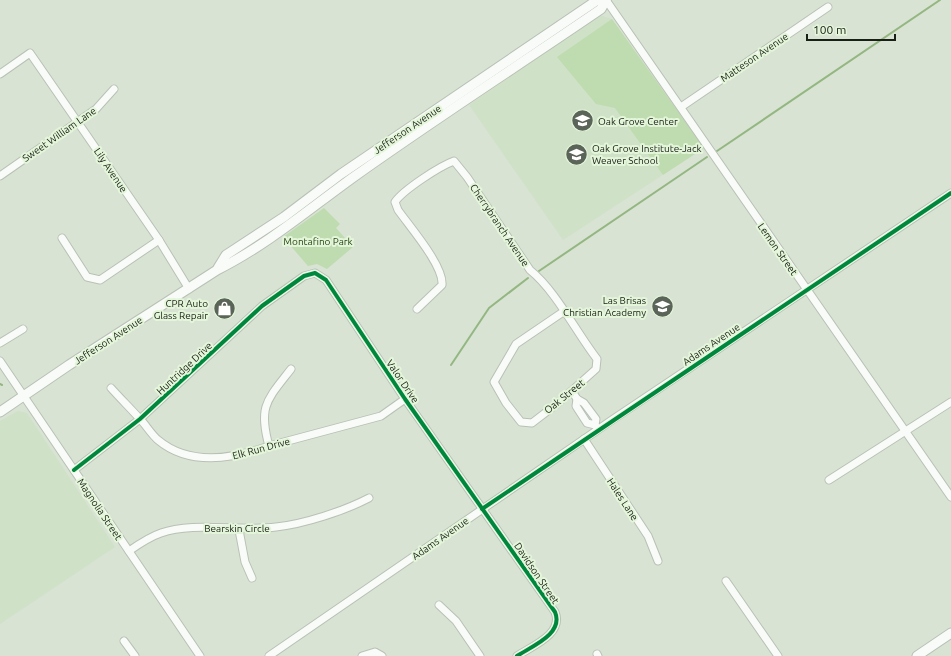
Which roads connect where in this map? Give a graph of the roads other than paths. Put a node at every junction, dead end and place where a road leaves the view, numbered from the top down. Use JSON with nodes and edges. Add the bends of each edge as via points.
{"nodes":[{"id":1,"x":606,"y":0,"type":"edge"},
{"id":2,"x":828,"y":7,"type":"dead end"},
{"id":3,"x":0,"y":74,"type":"edge"},
{"id":4,"x":114,"y":89,"type":"dead end"},
{"id":5,"x":681,"y":106,"type":"junction"},
{"id":6,"x":423,"y":118,"type":"junction"},
{"id":7,"x":78,"y":121,"type":"junction"},
{"id":8,"x":0,"y":176,"type":"edge"},
{"id":9,"x":354,"y":177,"type":"junction"},
{"id":10,"x":951,"y":193,"type":"edge"},
{"id":11,"x":62,"y":238,"type":"dead end"},
{"id":12,"x":159,"y":240,"type":"junction"},
{"id":13,"x":217,"y":270,"type":"junction"},
{"id":14,"x":304,"y":276,"type":"joint"},
{"id":15,"x":189,"y":289,"type":"junction"},
{"id":16,"x":807,"y":290,"type":"junction"},
{"id":17,"x":416,"y":308,"type":"dead end"},
{"id":18,"x":563,"y":312,"type":"junction"},
{"id":19,"x":23,"y":329,"type":"dead end"},
{"id":20,"x":0,"y":343,"type":"edge"},
{"id":21,"x":0,"y":361,"type":"edge"},
{"id":22,"x":291,"y":369,"type":"dead end"},
{"id":23,"x":596,"y":369,"type":"joint"},
{"id":24,"x":110,"y":388,"type":"dead end"},
{"id":25,"x":572,"y":391,"type":"junction"},
{"id":26,"x":23,"y":396,"type":"junction"},
{"id":27,"x":405,"y":399,"type":"junction"},
{"id":28,"x":577,"y":399,"type":"junction"},
{"id":29,"x":951,"y":402,"type":"edge"},
{"id":30,"x":588,"y":408,"type":"junction"},
{"id":31,"x":0,"y":412,"type":"edge"},
{"id":32,"x":581,"y":414,"type":"junction"},
{"id":33,"x":140,"y":419,"type":"junction"},
{"id":34,"x":597,"y":427,"type":"junction"},
{"id":35,"x":906,"y":432,"type":"junction"},
{"id":36,"x":584,"y":439,"type":"junction"},
{"id":37,"x":269,"y":446,"type":"junction"},
{"id":38,"x":74,"y":470,"type":"junction"},
{"id":39,"x":829,"y":480,"type":"dead end"},
{"id":40,"x":951,"y":496,"type":"edge"},
{"id":41,"x":369,"y":498,"type":"dead end"},
{"id":42,"x":482,"y":509,"type":"junction"},
{"id":43,"x":239,"y":530,"type":"junction"},
{"id":44,"x":129,"y":551,"type":"junction"},
{"id":45,"x":658,"y":561,"type":"dead end"},
{"id":46,"x":252,"y":578,"type":"dead end"},
{"id":47,"x":726,"y":581,"type":"dead end"},
{"id":48,"x":439,"y":605,"type":"dead end"},
{"id":49,"x":951,"y":633,"type":"edge"},
{"id":50,"x":124,"y":641,"type":"dead end"},
{"id":51,"x":135,"y":656,"type":"edge"},
{"id":52,"x":200,"y":656,"type":"edge"},
{"id":53,"x":269,"y":656,"type":"edge"},
{"id":54,"x":362,"y":656,"type":"edge"},
{"id":55,"x":382,"y":656,"type":"edge"},
{"id":56,"x":480,"y":656,"type":"edge"},
{"id":57,"x":517,"y":656,"type":"edge"},
{"id":58,"x":778,"y":656,"type":"edge"},
{"id":59,"x":918,"y":656,"type":"edge"}],
"edges":[{"from":1,"to":5,"type":"street","name":"Lemon Street"},
{"from":1,"to":6,"type":"main road","name":"Jefferson Avenue","via":[[596,1]]},
{"from":1,"to":9,"type":"main road","name":"Jefferson Avenue","via":[[600,10]]},
{"from":2,"to":5,"type":"street","name":"Matteson Avenue"},
{"from":3,"to":7,"type":"street","name":"Lily Avenue","via":[[30,53]]},
{"from":4,"to":7,"type":"street","name":"Sweet William Lane","via":[[96,109]]},
{"from":5,"to":16,"type":"street","name":"Lemon Street"},
{"from":6,"to":9,"type":"main road","via":[[419,127],[366,163]]},
{"from":6,"to":13,"type":"main road","name":"Jefferson Avenue","via":[[226,255]]},
{"from":7,"to":8,"type":"street","name":"Sweet William Lane"},
{"from":7,"to":12,"type":"street","name":"Lily Avenue"},
{"from":9,"to":13,"type":"main road","name":"Jefferson Avenue","via":[[290,226]]},
{"from":10,"to":16,"type":"street","name":"Adams Avenue"},
{"from":11,"to":12,"type":"street","via":[[87,278],[100,280]]},
{"from":12,"to":15,"type":"street","name":"Lily Avenue"},
{"from":13,"to":15,"type":"main road","name":"Jefferson Avenue"},
{"from":14,"to":27,"type":"street","name":"Valor Drive","via":[[315,274],[326,280]]},
{"from":14,"to":33,"type":"street","name":"Huntridge Drive","via":[[246,320]]},
{"from":15,"to":26,"type":"main road","name":"Jefferson Avenue"},
{"from":16,"to":34,"type":"street","name":"Adams Avenue"},
{"from":16,"to":35,"type":"street","name":"Lemon Street"},
{"from":17,"to":18,"type":"street","name":"Cherrybranch Avenue","via":[[442,285],[443,277],[395,202],[400,194],[445,164],[454,161]]},
{"from":18,"to":23,"type":"street","name":"Cherrybranch Avenue","via":[[597,359]]},
{"from":18,"to":25,"type":"street","name":"Oak Street","via":[[516,344],[494,382],[521,422],[532,423]]},
{"from":19,"to":20,"type":"street"},
{"from":21,"to":26,"type":"street","name":"Magnolia Street"},
{"from":22,"to":37,"type":"street","via":[[267,400],[263,416]]},
{"from":23,"to":25,"type":"street","name":"Oak Street"},
{"from":24,"to":33,"type":"street","name":"Elk Run Drive"},
{"from":25,"to":28,"type":"street"},
{"from":26,"to":31,"type":"main road","name":"Jefferson Avenue"},
{"from":26,"to":38,"type":"street","name":"Magnolia Street"},
{"from":27,"to":37,"type":"street","name":"Elk Run Drive","via":[[381,416]]},
{"from":27,"to":42,"type":"street","name":"Valor Drive"},
{"from":28,"to":30,"type":"street"},
{"from":28,"to":32,"type":"street","via":[[576,406]]},
{"from":29,"to":35,"type":"street"},
{"from":30,"to":32,"type":"street"},
{"from":30,"to":34,"type":"street","via":[[596,419]]},
{"from":32,"to":34,"type":"street","via":[[587,423]]},
{"from":33,"to":37,"type":"street","name":"Elk Run Drive","via":[[158,440],[176,451],[198,457],[224,458]]},
{"from":33,"to":38,"type":"street","name":"Huntridge Drive"},
{"from":34,"to":36,"type":"street","name":"Adams Avenue"},
{"from":35,"to":39,"type":"street"},
{"from":35,"to":40,"type":"street","name":"Lemon Street"},
{"from":36,"to":42,"type":"street","name":"Adams Avenue"},
{"from":36,"to":45,"type":"street","name":"Hales Lane","via":[[648,536]]},
{"from":38,"to":44,"type":"street","name":"Magnolia Street"},
{"from":41,"to":43,"type":"street","name":"Bearskin Circle","via":[[337,512],[277,527]]},
{"from":42,"to":53,"type":"street","name":"Adams Avenue"},
{"from":42,"to":57,"type":"street","name":"Davidson Street","via":[[558,619],[552,633]]},
{"from":43,"to":44,"type":"street","name":"Bearskin Circle","via":[[174,529],[148,538]]},
{"from":43,"to":46,"type":"street"},
{"from":44,"to":52,"type":"street","name":"Magnolia Street"},
{"from":47,"to":58,"type":"street"},
{"from":48,"to":56,"type":"street","via":[[456,621]]},
{"from":49,"to":59,"type":"main road"},
{"from":50,"to":51,"type":"street"},
{"from":54,"to":55,"type":"street","via":[[375,652]]}]}
